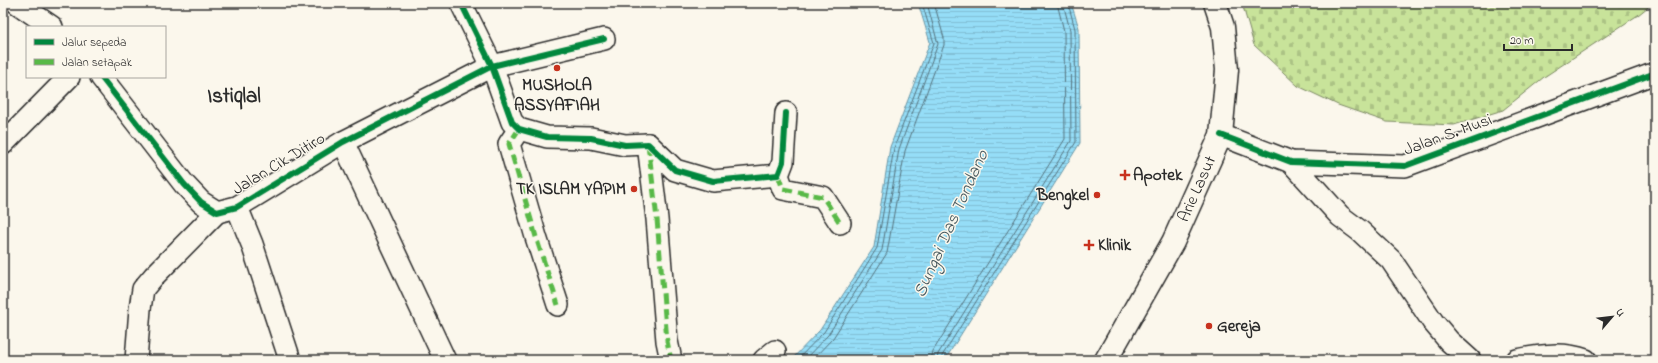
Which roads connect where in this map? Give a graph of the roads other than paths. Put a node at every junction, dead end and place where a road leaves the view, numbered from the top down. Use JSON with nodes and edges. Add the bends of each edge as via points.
{"nodes":[{"id":1,"x":17,"y":3,"type":"edge"},
{"id":2,"x":461,"y":3,"type":"edge"},
{"id":3,"x":1215,"y":3,"type":"edge"},
{"id":4,"x":51,"y":26,"type":"edge"},
{"id":5,"x":604,"y":39,"type":"dead end"},
{"id":6,"x":492,"y":66,"type":"junction"},
{"id":7,"x":1655,"y":74,"type":"edge"},
{"id":8,"x":68,"y":78,"type":"edge"},
{"id":9,"x":103,"y":78,"type":"edge"},
{"id":10,"x":786,"y":113,"type":"dead end"},
{"id":11,"x":519,"y":129,"type":"junction"},
{"id":12,"x":1221,"y":135,"type":"junction"},
{"id":13,"x":343,"y":142,"type":"junction"},
{"id":14,"x":3,"y":144,"type":"edge"},
{"id":15,"x":648,"y":144,"type":"junction"},
{"id":16,"x":1291,"y":162,"type":"junction"},
{"id":17,"x":778,"y":176,"type":"junction"},
{"id":18,"x":227,"y":210,"type":"junction"},
{"id":19,"x":840,"y":223,"type":"dead end"},
{"id":20,"x":558,"y":305,"type":"dead end"},
{"id":21,"x":136,"y":360,"type":"edge"},
{"id":22,"x":290,"y":360,"type":"edge"},
{"id":23,"x":445,"y":360,"type":"edge"},
{"id":24,"x":671,"y":360,"type":"edge"},
{"id":25,"x":1106,"y":360,"type":"edge"},
{"id":26,"x":1470,"y":360,"type":"edge"},
{"id":27,"x":1517,"y":360,"type":"edge"},
{"id":28,"x":1586,"y":360,"type":"edge"}],
"edges":[{"from":1,"to":4,"type":"street"},
{"from":2,"to":6,"type":"street"},
{"from":3,"to":12,"type":"main road","name":"Arie Lasut","via":[[1223,27],[1227,70]]},
{"from":5,"to":6,"type":"street","name":"Jalan Cik Ditiro"},
{"from":6,"to":11,"type":"street","via":[[508,113]]},
{"from":6,"to":13,"type":"street","name":"Jalan Cik Ditiro"},
{"from":7,"to":16,"type":"street","name":"Jalan S. Musi","via":[[1405,166]]},
{"from":8,"to":14,"type":"street"},
{"from":9,"to":18,"type":"street","via":[[184,184],[201,202]]},
{"from":10,"to":17,"type":"street","via":[[784,162]]},
{"from":11,"to":15,"type":"street","via":[[547,137],[591,138],[625,145]]},
{"from":11,"to":20,"type":"street","via":[[509,144]]},
{"from":12,"to":16,"type":"street","name":"Jalan S. Musi"},
{"from":12,"to":25,"type":"main road","name":"Arie Lasut","via":[[1173,242]]},
{"from":13,"to":18,"type":"street","name":"Jalan Cik Ditiro"},
{"from":13,"to":23,"type":"street"},
{"from":15,"to":17,"type":"street","via":[[675,170],[713,181]]},
{"from":15,"to":24,"type":"street"},
{"from":16,"to":26,"type":"street","via":[[1340,216],[1391,260],[1449,342]]},
{"from":17,"to":19,"type":"street","via":[[783,189],[823,197]]},
{"from":18,"to":21,"type":"street","name":"Jalan Cik Ditiro","via":[[143,289]]},
{"from":18,"to":22,"type":"street","via":[[252,244]]},
{"from":27,"to":28,"type":"street","via":[[1536,355],[1564,355]]}]}
